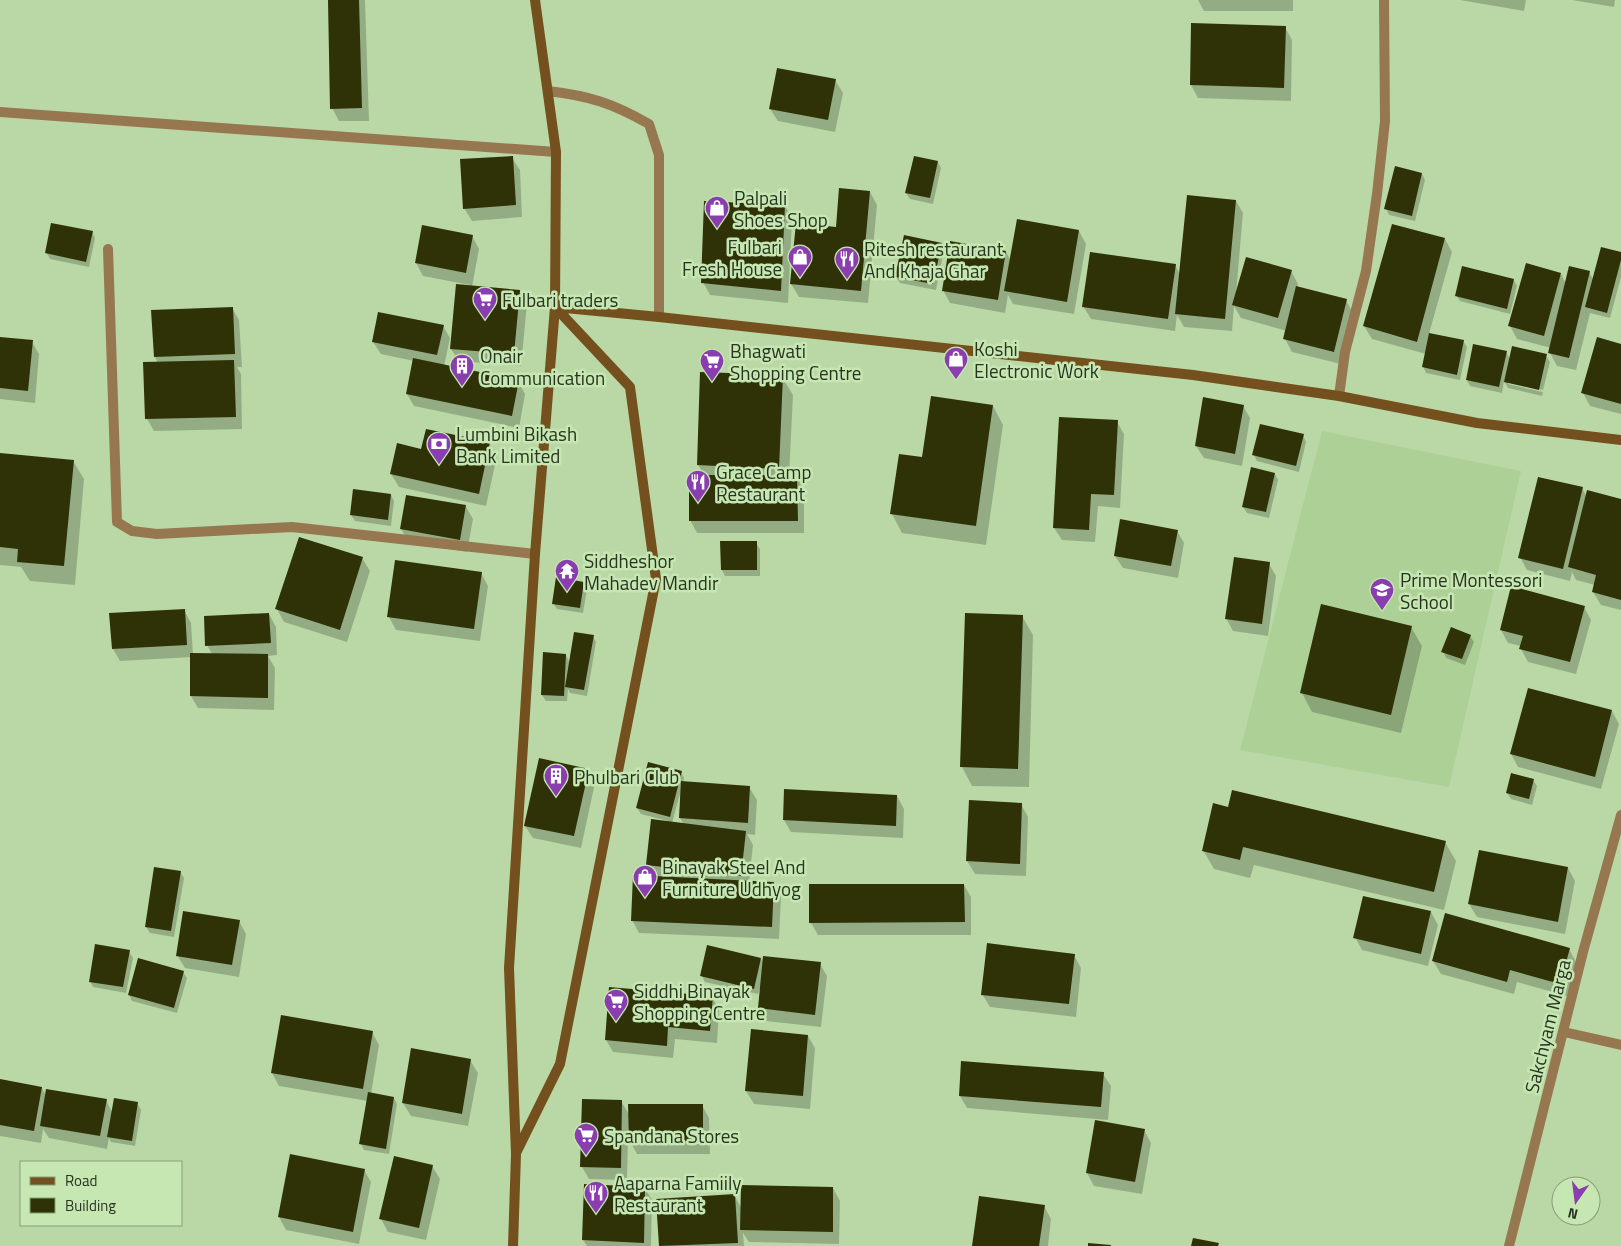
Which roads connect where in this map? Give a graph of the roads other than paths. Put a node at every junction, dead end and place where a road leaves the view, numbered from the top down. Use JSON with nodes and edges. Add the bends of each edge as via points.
{"nodes":[{"id":1,"x":535,"y":0,"type":"edge"},
{"id":2,"x":1384,"y":0,"type":"edge"},
{"id":3,"x":548,"y":91,"type":"junction"},
{"id":4,"x":0,"y":112,"type":"edge"},
{"id":5,"x":556,"y":152,"type":"junction"},
{"id":6,"x":108,"y":249,"type":"dead end"},
{"id":7,"x":555,"y":308,"type":"junction"},
{"id":8,"x":659,"y":316,"type":"junction"},
{"id":9,"x":1339,"y":396,"type":"junction"},
{"id":10,"x":1621,"y":440,"type":"edge"},
{"id":11,"x":535,"y":554,"type":"junction"},
{"id":12,"x":1621,"y":815,"type":"edge"},
{"id":13,"x":1564,"y":1032,"type":"junction"},
{"id":14,"x":1621,"y":1045,"type":"edge"},
{"id":15,"x":516,"y":1154,"type":"junction"},
{"id":16,"x":514,"y":1246,"type":"edge"},
{"id":17,"x":1509,"y":1246,"type":"edge"}],
"edges":[{"from":1,"to":3,"type":"main road"},
{"from":2,"to":9,"type":"street","via":[[1386,121],[1366,271]]},
{"from":3,"to":5,"type":"main road"},
{"from":3,"to":8,"type":"street","via":[[593,98],[619,107],[649,124],[659,155]]},
{"from":4,"to":5,"type":"street"},
{"from":5,"to":7,"type":"main road"},
{"from":6,"to":11,"type":"street","via":[[117,522],[132,531],[157,534],[292,527]]},
{"from":7,"to":8,"type":"main road"},
{"from":7,"to":11,"type":"main road"},
{"from":7,"to":15,"type":"main road","via":[[630,387],[656,579],[560,1064]]},
{"from":8,"to":9,"type":"main road","via":[[1194,374]]},
{"from":9,"to":10,"type":"main road","via":[[1476,423]]},
{"from":11,"to":15,"type":"main road","via":[[509,968]]},
{"from":12,"to":13,"type":"street","name":"Sakchyam Marga"},
{"from":13,"to":14,"type":"street"},
{"from":13,"to":17,"type":"street","name":"Sakchyam Marga"},
{"from":15,"to":16,"type":"main road"}]}
